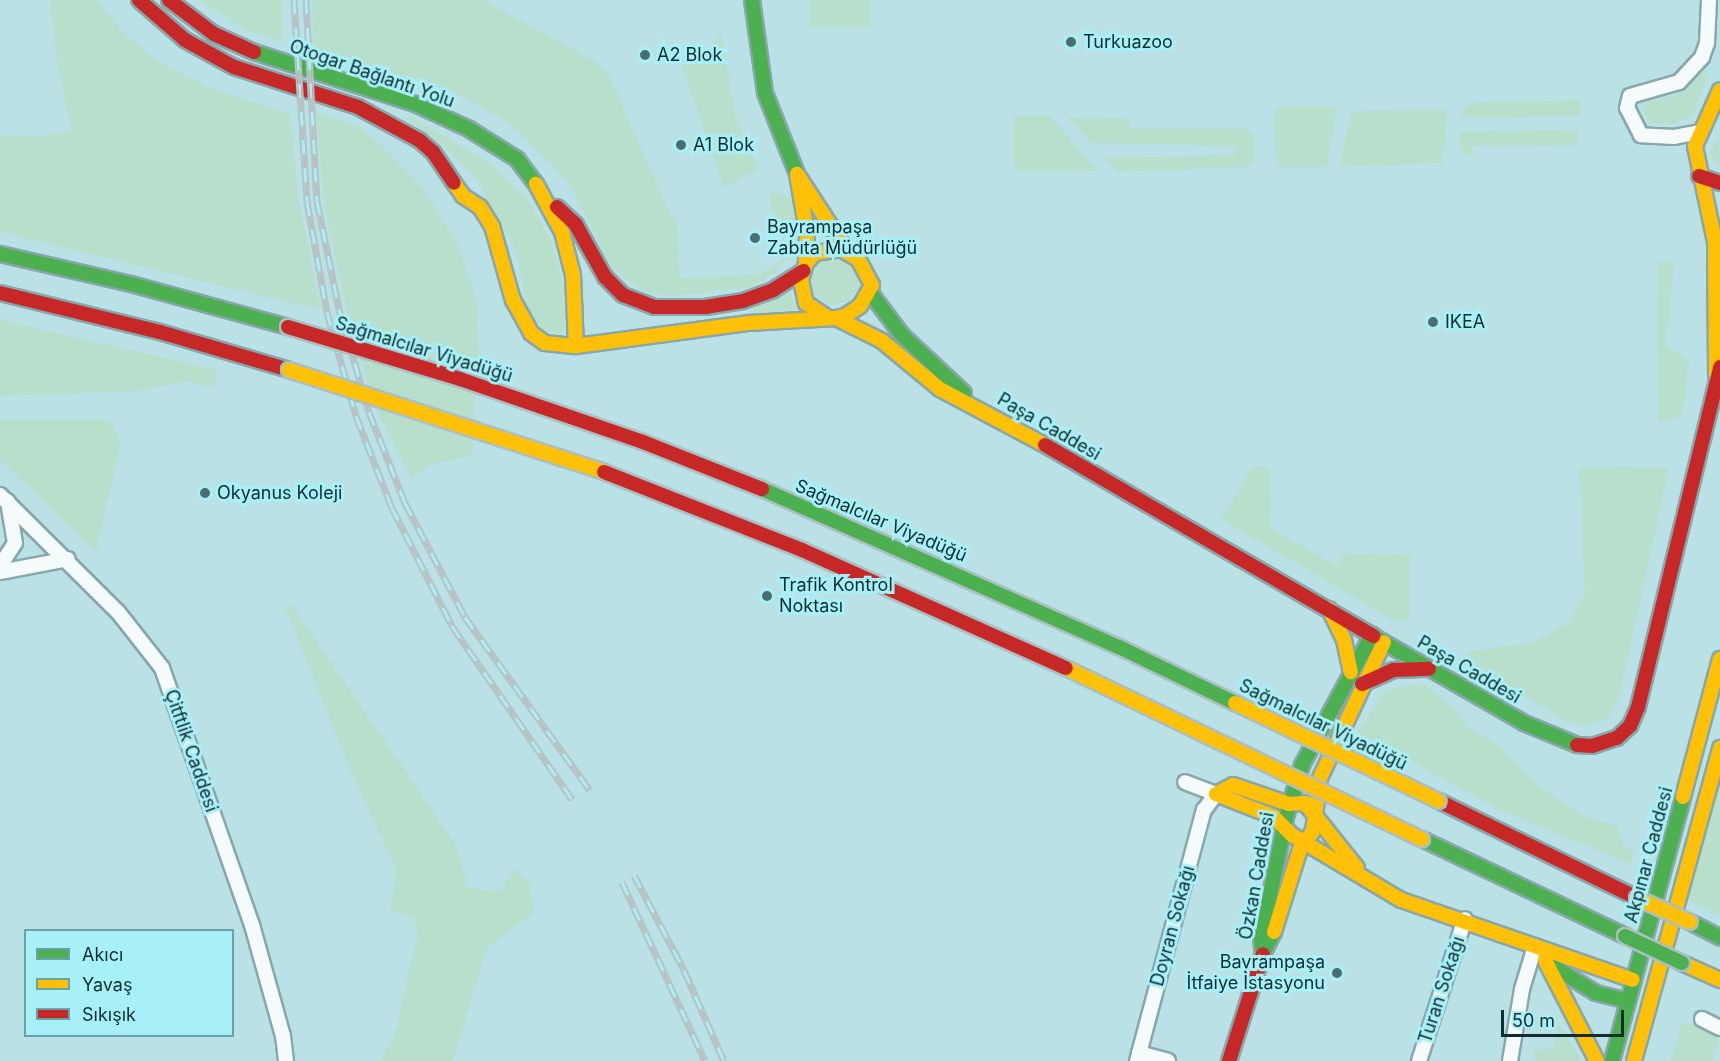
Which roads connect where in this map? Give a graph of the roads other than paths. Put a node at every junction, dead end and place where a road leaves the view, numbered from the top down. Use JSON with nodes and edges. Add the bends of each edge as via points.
{"nodes":[{"id":1,"x":139,"y":0,"type":"edge"},
{"id":2,"x":169,"y":0,"type":"edge"},
{"id":3,"x":752,"y":0,"type":"edge"},
{"id":4,"x":1709,"y":0,"type":"edge"},
{"id":5,"x":1720,"y":90,"type":"edge"},
{"id":6,"x":1720,"y":121,"type":"edge"},
{"id":7,"x":1700,"y":132,"type":"junction"},
{"id":8,"x":796,"y":174,"type":"junction"},
{"id":9,"x":1699,"y":176,"type":"junction"},
{"id":10,"x":1720,"y":183,"type":"edge"},
{"id":11,"x":547,"y":202,"type":"junction"},
{"id":12,"x":847,"y":251,"type":"junction"},
{"id":13,"x":0,"y":254,"type":"edge"},
{"id":14,"x":805,"y":267,"type":"junction"},
{"id":15,"x":869,"y":291,"type":"junction"},
{"id":16,"x":0,"y":293,"type":"edge"},
{"id":17,"x":832,"y":318,"type":"junction"},
{"id":18,"x":576,"y":346,"type":"junction"},
{"id":19,"x":1718,"y":370,"type":"edge"},
{"id":20,"x":981,"y":408,"type":"junction"},
{"id":21,"x":4,"y":498,"type":"edge"},
{"id":22,"x":68,"y":560,"type":"junction"},
{"id":23,"x":0,"y":566,"type":"edge"},
{"id":24,"x":0,"y":572,"type":"edge"},
{"id":25,"x":1328,"y":608,"type":"junction"},
{"id":26,"x":1378,"y":638,"type":"junction"},
{"id":27,"x":1720,"y":658,"type":"edge"},
{"id":28,"x":1431,"y":669,"type":"junction"},
{"id":29,"x":1351,"y":672,"type":"junction"},
{"id":30,"x":1362,"y":684,"type":"junction"},
{"id":31,"x":1720,"y":748,"type":"edge"},
{"id":32,"x":1185,"y":782,"type":"dead end"},
{"id":33,"x":1215,"y":794,"type":"junction"},
{"id":34,"x":1289,"y":804,"type":"junction"},
{"id":35,"x":1316,"y":815,"type":"junction"},
{"id":36,"x":1285,"y":825,"type":"junction"},
{"id":37,"x":1305,"y":840,"type":"junction"},
{"id":38,"x":1365,"y":879,"type":"junction"},
{"id":39,"x":1465,"y":920,"type":"junction"},
{"id":40,"x":1720,"y":937,"type":"edge"},
{"id":41,"x":1534,"y":946,"type":"junction"},
{"id":42,"x":1263,"y":954,"type":"junction"},
{"id":43,"x":1545,"y":960,"type":"junction"},
{"id":44,"x":1634,"y":980,"type":"junction"},
{"id":45,"x":1720,"y":980,"type":"edge"},
{"id":46,"x":1650,"y":997,"type":"junction"},
{"id":47,"x":1628,"y":1001,"type":"junction"},
{"id":48,"x":1702,"y":1019,"type":"dead end"},
{"id":49,"x":1720,"y":1028,"type":"edge"},
{"id":50,"x":1138,"y":1057,"type":"edge"},
{"id":51,"x":286,"y":1061,"type":"edge"},
{"id":52,"x":1168,"y":1061,"type":"edge"},
{"id":53,"x":1229,"y":1061,"type":"edge"},
{"id":54,"x":1419,"y":1061,"type":"edge"},
{"id":55,"x":1510,"y":1061,"type":"edge"},
{"id":56,"x":1597,"y":1061,"type":"edge"},
{"id":57,"x":1612,"y":1061,"type":"edge"},
{"id":58,"x":1634,"y":1061,"type":"edge"}],
"edges":[{"from":1,"to":18,"type":"main road","name":"Otogar Bağlantı Yolu","via":[[185,40],[234,67],[358,107],[409,132],[433,152],[463,196],[480,207],[492,226],[513,300],[531,333],[545,343]]},
{"from":2,"to":11,"type":"main road","name":"Otogar Bağlantı Yolu","via":[[189,19],[255,52],[415,104],[469,129],[517,159]]},
{"from":3,"to":8,"type":"main road","via":[[765,93]]},
{"from":4,"to":7,"type":"street","via":[[1707,43],[1702,57],[1679,82],[1630,96],[1627,108],[1641,135],[1674,137]]},
{"from":5,"to":7,"type":"main road"},
{"from":6,"to":7,"type":"main road"},
{"from":7,"to":9,"type":"main road","name":"Paşa Caddesi","via":[[1695,146]]},
{"from":8,"to":12,"type":"main road"},
{"from":8,"to":14,"type":"main road","via":[[807,232]]},
{"from":9,"to":10,"type":"main road"},
{"from":9,"to":19,"type":"main road","name":"Paşa Caddesi","via":[[1715,242]]},
{"from":11,"to":14,"type":"main road","via":[[576,225],[597,265],[615,288],[634,301],[654,307],[705,307],[743,301],[773,290]]},
{"from":11,"to":18,"type":"main road","via":[[569,255]]},
{"from":12,"to":14,"type":"main road","via":[[824,250]]},
{"from":12,"to":15,"type":"main road","via":[[866,272],[872,285]]},
{"from":13,"to":40,"type":"main road","name":"Sağmalcılar Viyadüğü","bridge":true,"via":[[131,284],[288,327],[613,431],[790,501],[1119,647]]},
{"from":14,"to":17,"type":"main road","via":[[806,303]]},
{"from":15,"to":17,"type":"main road","via":[[856,310]]},
{"from":15,"to":20,"type":"main road","name":"Paşa Caddesi","via":[[916,351]]},
{"from":16,"to":45,"type":"main road","bridge":true,"via":[[160,332],[289,370],[591,467],[801,550],[1010,641]]},
{"from":17,"to":18,"type":"main road","name":"Otogar Bağlantı Yolu","via":[[749,323]]},
{"from":17,"to":20,"type":"main road","name":"Paşa Caddesi","via":[[882,341],[940,389]]},
{"from":19,"to":28,"type":"main road","name":"Paşa Caddesi","via":[[1644,687],[1630,726],[1604,744],[1572,745],[1524,723]]},
{"from":20,"to":25,"type":"main road","name":"Paşa Caddesi"},
{"from":21,"to":22,"type":"street","name":"Çitftlik Caddesi"},
{"from":21,"to":23,"type":"street","via":[[15,543]]},
{"from":22,"to":24,"type":"street"},
{"from":22,"to":51,"type":"street","name":"Çitftlik Caddesi","via":[[118,612],[162,668],[252,925],[283,1036]]},
{"from":25,"to":26,"type":"main road","name":"Paşa Caddesi"},
{"from":25,"to":29,"type":"main road","via":[[1344,640]]},
{"from":26,"to":28,"type":"main road","name":"Paşa Caddesi"},
{"from":26,"to":29,"type":"main road","name":"Özkan Caddesi"},
{"from":26,"to":30,"type":"main road","name":"Özkan Caddesi"},
{"from":27,"to":44,"type":"main road","name":"Akpınar Caddesi"},
{"from":28,"to":30,"type":"main road","via":[[1394,670]]},
{"from":29,"to":34,"type":"main road","name":"Özkan Caddesi","via":[[1302,765]]},
{"from":30,"to":35,"type":"main road","name":"Özkan Caddesi","via":[[1320,778]]},
{"from":31,"to":46,"type":"main road","name":"Akpınar Caddesi"},
{"from":32,"to":33,"type":"street"},
{"from":33,"to":34,"type":"main road","via":[[1233,785]]},
{"from":33,"to":36,"type":"main road","via":[[1260,810]]},
{"from":33,"to":50,"type":"street","name":"Doyran Sokağı","via":[[1204,810]]},
{"from":34,"to":35,"type":"main road","via":[[1305,803]]},
{"from":34,"to":36,"type":"main road","name":"Özkan Caddesi"},
{"from":35,"to":37,"type":"main road","name":"Özkan Caddesi","via":[[1313,831]]},
{"from":35,"to":38,"type":"main road"},
{"from":36,"to":37,"type":"main road","via":[[1292,835]]},
{"from":36,"to":42,"type":"main road","name":"Özkan Caddesi","via":[[1261,939]]},
{"from":37,"to":38,"type":"main road"},
{"from":37,"to":42,"type":"main road","name":"Özkan Caddesi","via":[[1287,880],[1272,939]]},
{"from":38,"to":39,"type":"main road","via":[[1401,900]]},
{"from":39,"to":41,"type":"main road"},
{"from":39,"to":54,"type":"street","name":"Turan Sokağı"},
{"from":41,"to":43,"type":"main road"},
{"from":41,"to":44,"type":"main road"},
{"from":41,"to":55,"type":"street"},
{"from":42,"to":53,"type":"main road","name":"Özkan Caddesi"},
{"from":43,"to":47,"type":"main road","via":[[1573,982]]},
{"from":43,"to":56,"type":"main road"},
{"from":44,"to":46,"type":"main road"},
{"from":44,"to":47,"type":"main road","name":"Akpınar Caddesi"},
{"from":46,"to":47,"type":"main road"},
{"from":46,"to":58,"type":"main road","name":"Akpınar Caddesi"},
{"from":47,"to":57,"type":"main road","name":"Akpınar Caddesi"},
{"from":48,"to":49,"type":"street"},
{"from":50,"to":52,"type":"street"}]}
